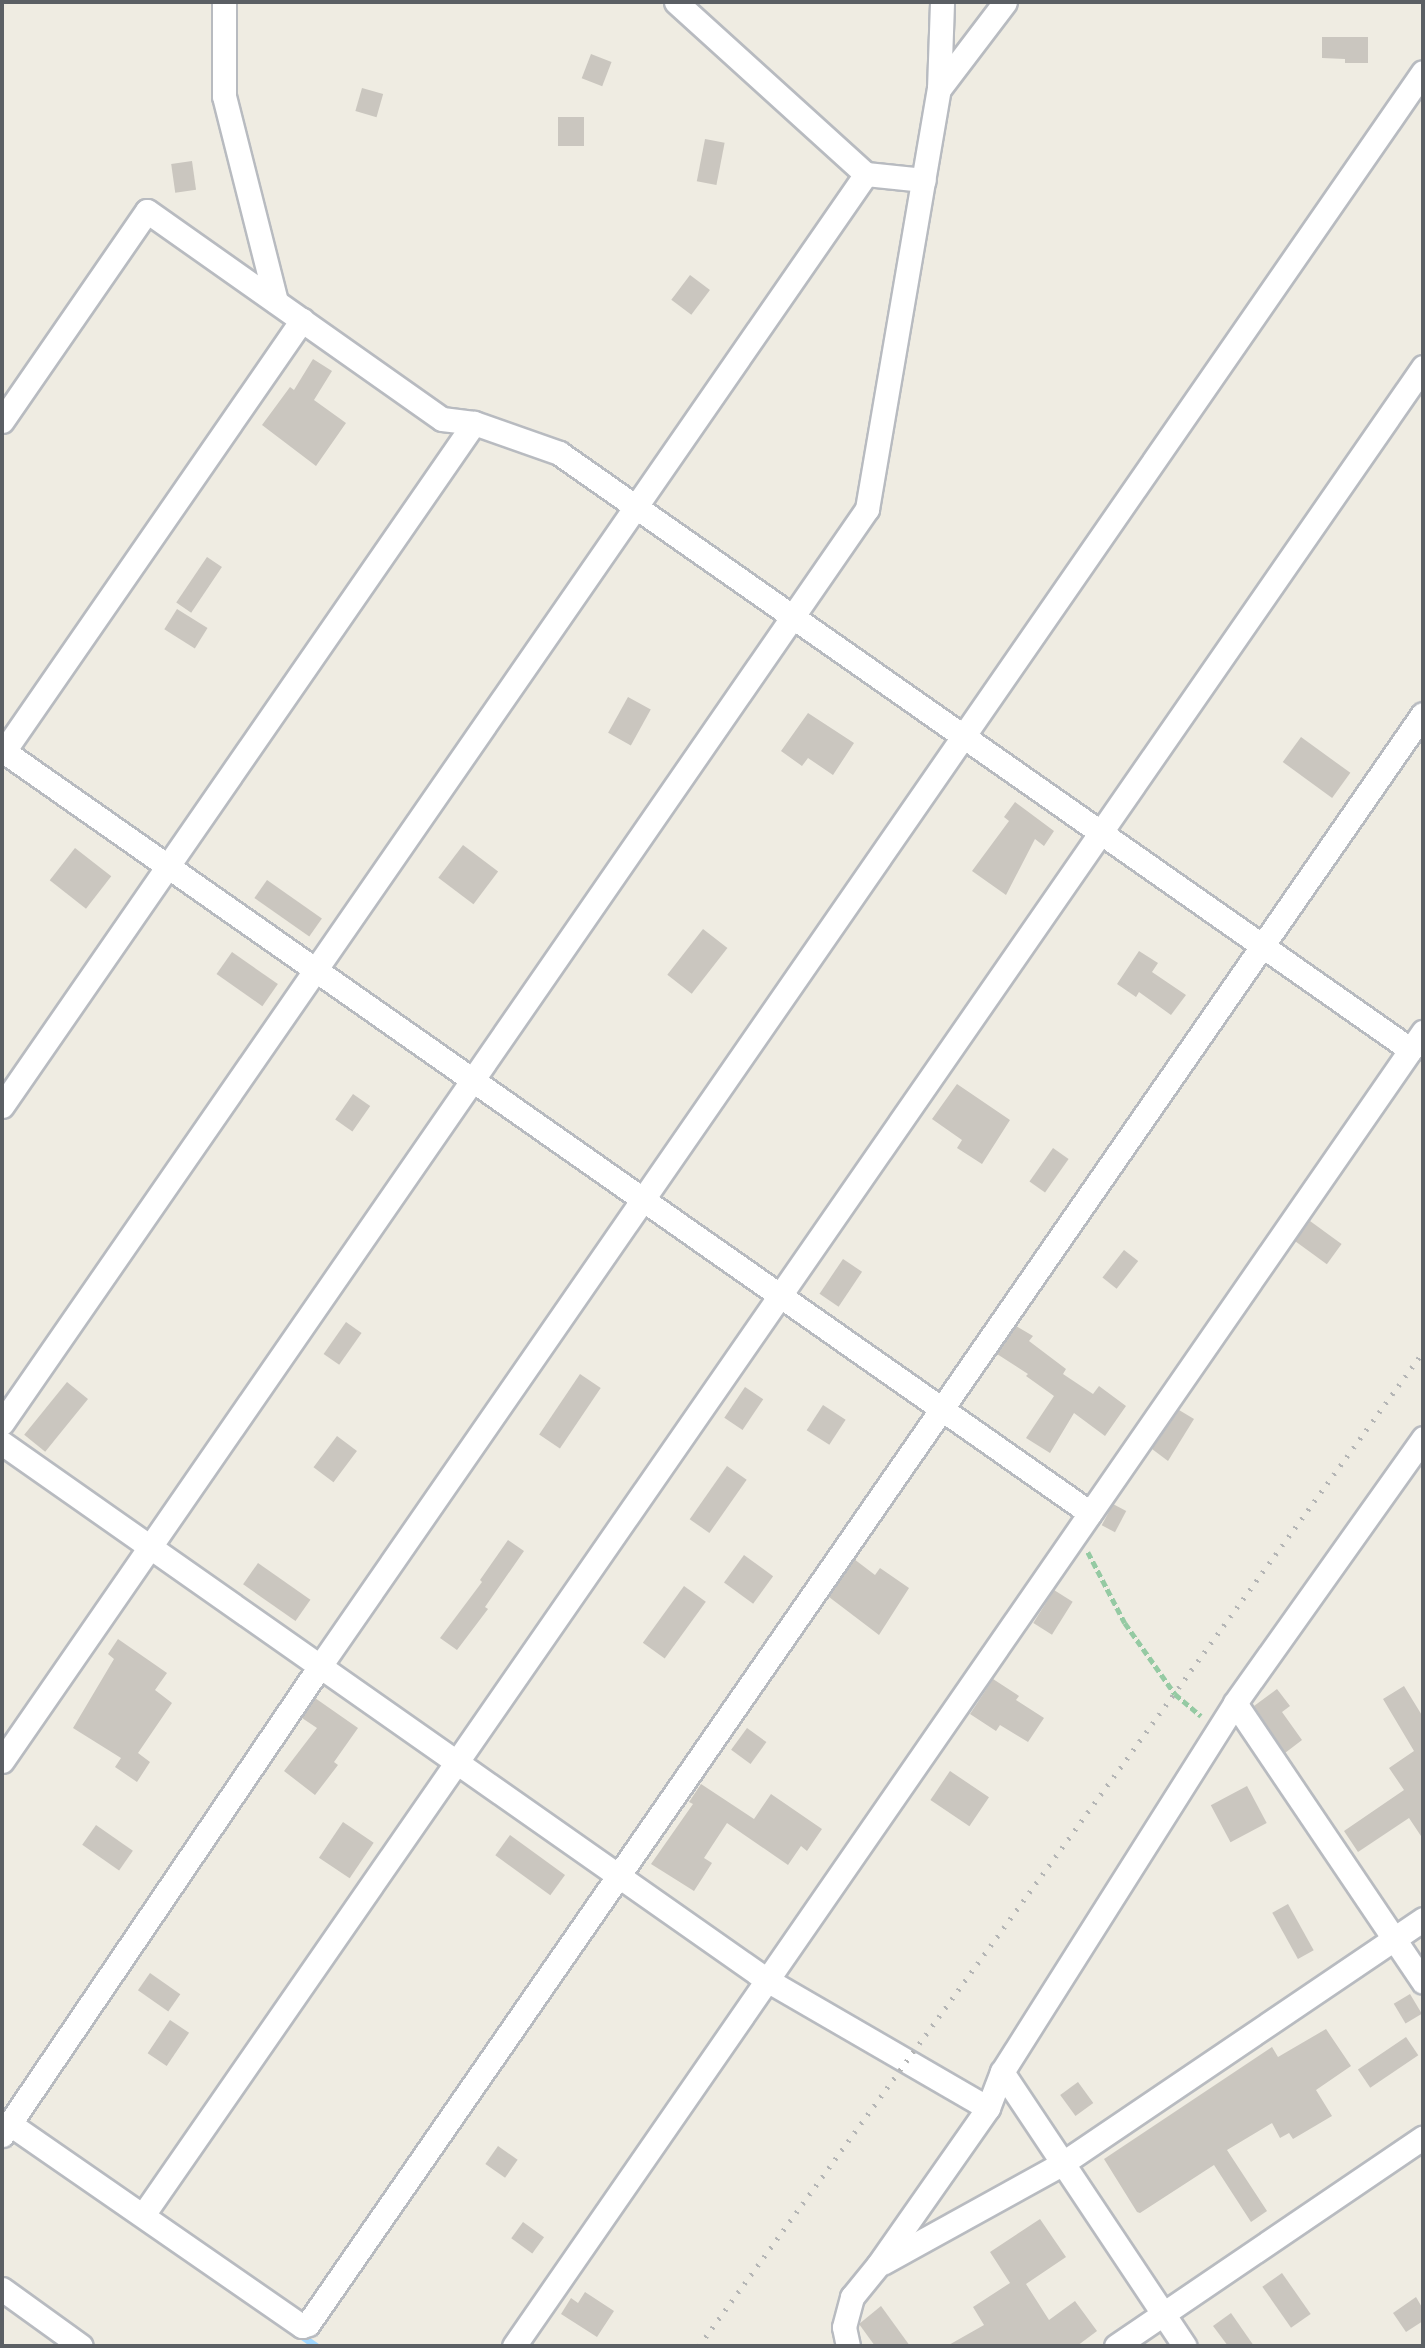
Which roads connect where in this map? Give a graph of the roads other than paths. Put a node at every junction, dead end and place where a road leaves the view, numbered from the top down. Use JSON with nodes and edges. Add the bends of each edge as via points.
{"nodes":[{"id":1,"x":225,"y":2,"type":"edge"},
{"id":2,"x":676,"y":2,"type":"edge"},
{"id":3,"x":942,"y":2,"type":"edge"},
{"id":4,"x":1005,"y":2,"type":"edge"},
{"id":5,"x":1423,"y":72,"type":"edge"},
{"id":6,"x":939,"y":89,"type":"junction"},
{"id":7,"x":866,"y":174,"type":"junction"},
{"id":8,"x":924,"y":180,"type":"junction"},
{"id":9,"x":276,"y":302,"type":"junction"},
{"id":10,"x":302,"y":320,"type":"junction"},
{"id":11,"x":1423,"y":367,"type":"edge"},
{"id":12,"x":2,"y":421,"type":"edge"},
{"id":13,"x":474,"y":423,"type":"junction"},
{"id":14,"x":636,"y":506,"type":"junction"},
{"id":15,"x":793,"y":616,"type":"junction"},
{"id":16,"x":1423,"y":714,"type":"edge"},
{"id":17,"x":963,"y":736,"type":"junction"},
{"id":18,"x":2,"y":752,"type":"edge"},
{"id":19,"x":1101,"y":832,"type":"junction"},
{"id":20,"x":167,"y":866,"type":"junction"},
{"id":21,"x":1263,"y":946,"type":"junction"},
{"id":22,"x":315,"y":970,"type":"junction"},
{"id":23,"x":1417,"y":1041,"type":"edge"},
{"id":24,"x":472,"y":1080,"type":"junction"},
{"id":25,"x":2,"y":1106,"type":"edge"},
{"id":26,"x":643,"y":1200,"type":"junction"},
{"id":27,"x":780,"y":1296,"type":"junction"},
{"id":28,"x":942,"y":1410,"type":"junction"},
{"id":29,"x":2,"y":1423,"type":"edge"},
{"id":30,"x":1423,"y":1437,"type":"edge"},
{"id":31,"x":2,"y":1443,"type":"edge"},
{"id":32,"x":1084,"y":1522,"type":"junction"},
{"id":33,"x":149,"y":1547,"type":"junction"},
{"id":34,"x":320,"y":1667,"type":"junction"},
{"id":35,"x":1235,"y":1703,"type":"junction"},
{"id":36,"x":2,"y":1760,"type":"edge"},
{"id":37,"x":457,"y":1763,"type":"junction"},
{"id":38,"x":619,"y":1877,"type":"junction"},
{"id":39,"x":1423,"y":1919,"type":"edge"},
{"id":40,"x":1394,"y":1939,"type":"junction"},
{"id":41,"x":767,"y":1980,"type":"junction"},
{"id":42,"x":1423,"y":1982,"type":"edge"},
{"id":43,"x":1002,"y":2072,"type":"junction"},
{"id":44,"x":988,"y":2108,"type":"junction"},
{"id":45,"x":6,"y":2129,"type":"edge"},
{"id":46,"x":1423,"y":2137,"type":"edge"},
{"id":47,"x":1063,"y":2163,"type":"junction"},
{"id":48,"x":143,"y":2216,"type":"junction"},
{"id":49,"x":878,"y":2265,"type":"junction"},
{"id":50,"x":2,"y":2289,"type":"edge"},
{"id":51,"x":1164,"y":2314,"type":"junction"},
{"id":52,"x":82,"y":2346,"type":"edge"},
{"id":53,"x":514,"y":2346,"type":"edge"},
{"id":54,"x":848,"y":2346,"type":"edge"},
{"id":55,"x":1116,"y":2346,"type":"edge"},
{"id":56,"x":1185,"y":2346,"type":"edge"}],
"edges":[{"from":1,"to":9,"type":"street","via":[[224,96]]},
{"from":2,"to":7,"type":"street"},
{"from":3,"to":6,"type":"street"},
{"from":4,"to":6,"type":"street"},
{"from":5,"to":17,"type":"street"},
{"from":6,"to":8,"type":"street"},
{"from":7,"to":8,"type":"street"},
{"from":7,"to":14,"type":"street"},
{"from":8,"to":15,"type":"street","via":[[867,509]]},
{"from":9,"to":10,"type":"street"},
{"from":9,"to":12,"type":"street","via":[[147,211]]},
{"from":10,"to":13,"type":"street","via":[[442,419]]},
{"from":10,"to":18,"type":"street"},
{"from":11,"to":19,"type":"street"},
{"from":13,"to":14,"type":"street","via":[[559,453]]},
{"from":13,"to":20,"type":"street"},
{"from":14,"to":15,"type":"street"},
{"from":14,"to":22,"type":"street"},
{"from":15,"to":17,"type":"street"},
{"from":15,"to":24,"type":"street"},
{"from":16,"to":21,"type":"street"},
{"from":17,"to":19,"type":"street"},
{"from":17,"to":26,"type":"street"},
{"from":18,"to":20,"type":"street"},
{"from":19,"to":21,"type":"street"},
{"from":19,"to":27,"type":"street"},
{"from":20,"to":22,"type":"street"},
{"from":20,"to":25,"type":"street"},
{"from":21,"to":23,"type":"street"},
{"from":21,"to":28,"type":"street"},
{"from":22,"to":24,"type":"street"},
{"from":22,"to":29,"type":"street"},
{"from":23,"to":32,"type":"street"},
{"from":24,"to":26,"type":"street"},
{"from":24,"to":33,"type":"street"},
{"from":26,"to":27,"type":"street"},
{"from":26,"to":34,"type":"street"},
{"from":27,"to":28,"type":"street"},
{"from":27,"to":37,"type":"street"},
{"from":28,"to":32,"type":"street"},
{"from":28,"to":38,"type":"street"},
{"from":30,"to":35,"type":"street"},
{"from":31,"to":33,"type":"street"},
{"from":32,"to":41,"type":"street"},
{"from":33,"to":34,"type":"street"},
{"from":33,"to":36,"type":"street"},
{"from":34,"to":37,"type":"street"},
{"from":34,"to":45,"type":"street"},
{"from":35,"to":40,"type":"street"},
{"from":35,"to":43,"type":"street"},
{"from":37,"to":38,"type":"street"},
{"from":37,"to":48,"type":"street"},
{"from":38,"to":41,"type":"street"},
{"from":38,"to":48,"type":"street","via":[[308,2324],[303,2326]]},
{"from":39,"to":40,"type":"street"},
{"from":40,"to":42,"type":"street"},
{"from":40,"to":47,"type":"street"},
{"from":41,"to":44,"type":"street"},
{"from":41,"to":53,"type":"street"},
{"from":43,"to":44,"type":"street"},
{"from":43,"to":47,"type":"street"},
{"from":44,"to":49,"type":"street"},
{"from":45,"to":48,"type":"street"},
{"from":46,"to":51,"type":"street"},
{"from":47,"to":49,"type":"street"},
{"from":47,"to":51,"type":"street"},
{"from":49,"to":54,"type":"street","via":[[852,2297],[844,2327]]},
{"from":50,"to":52,"type":"street"},
{"from":51,"to":55,"type":"street"},
{"from":51,"to":56,"type":"street"}]}
